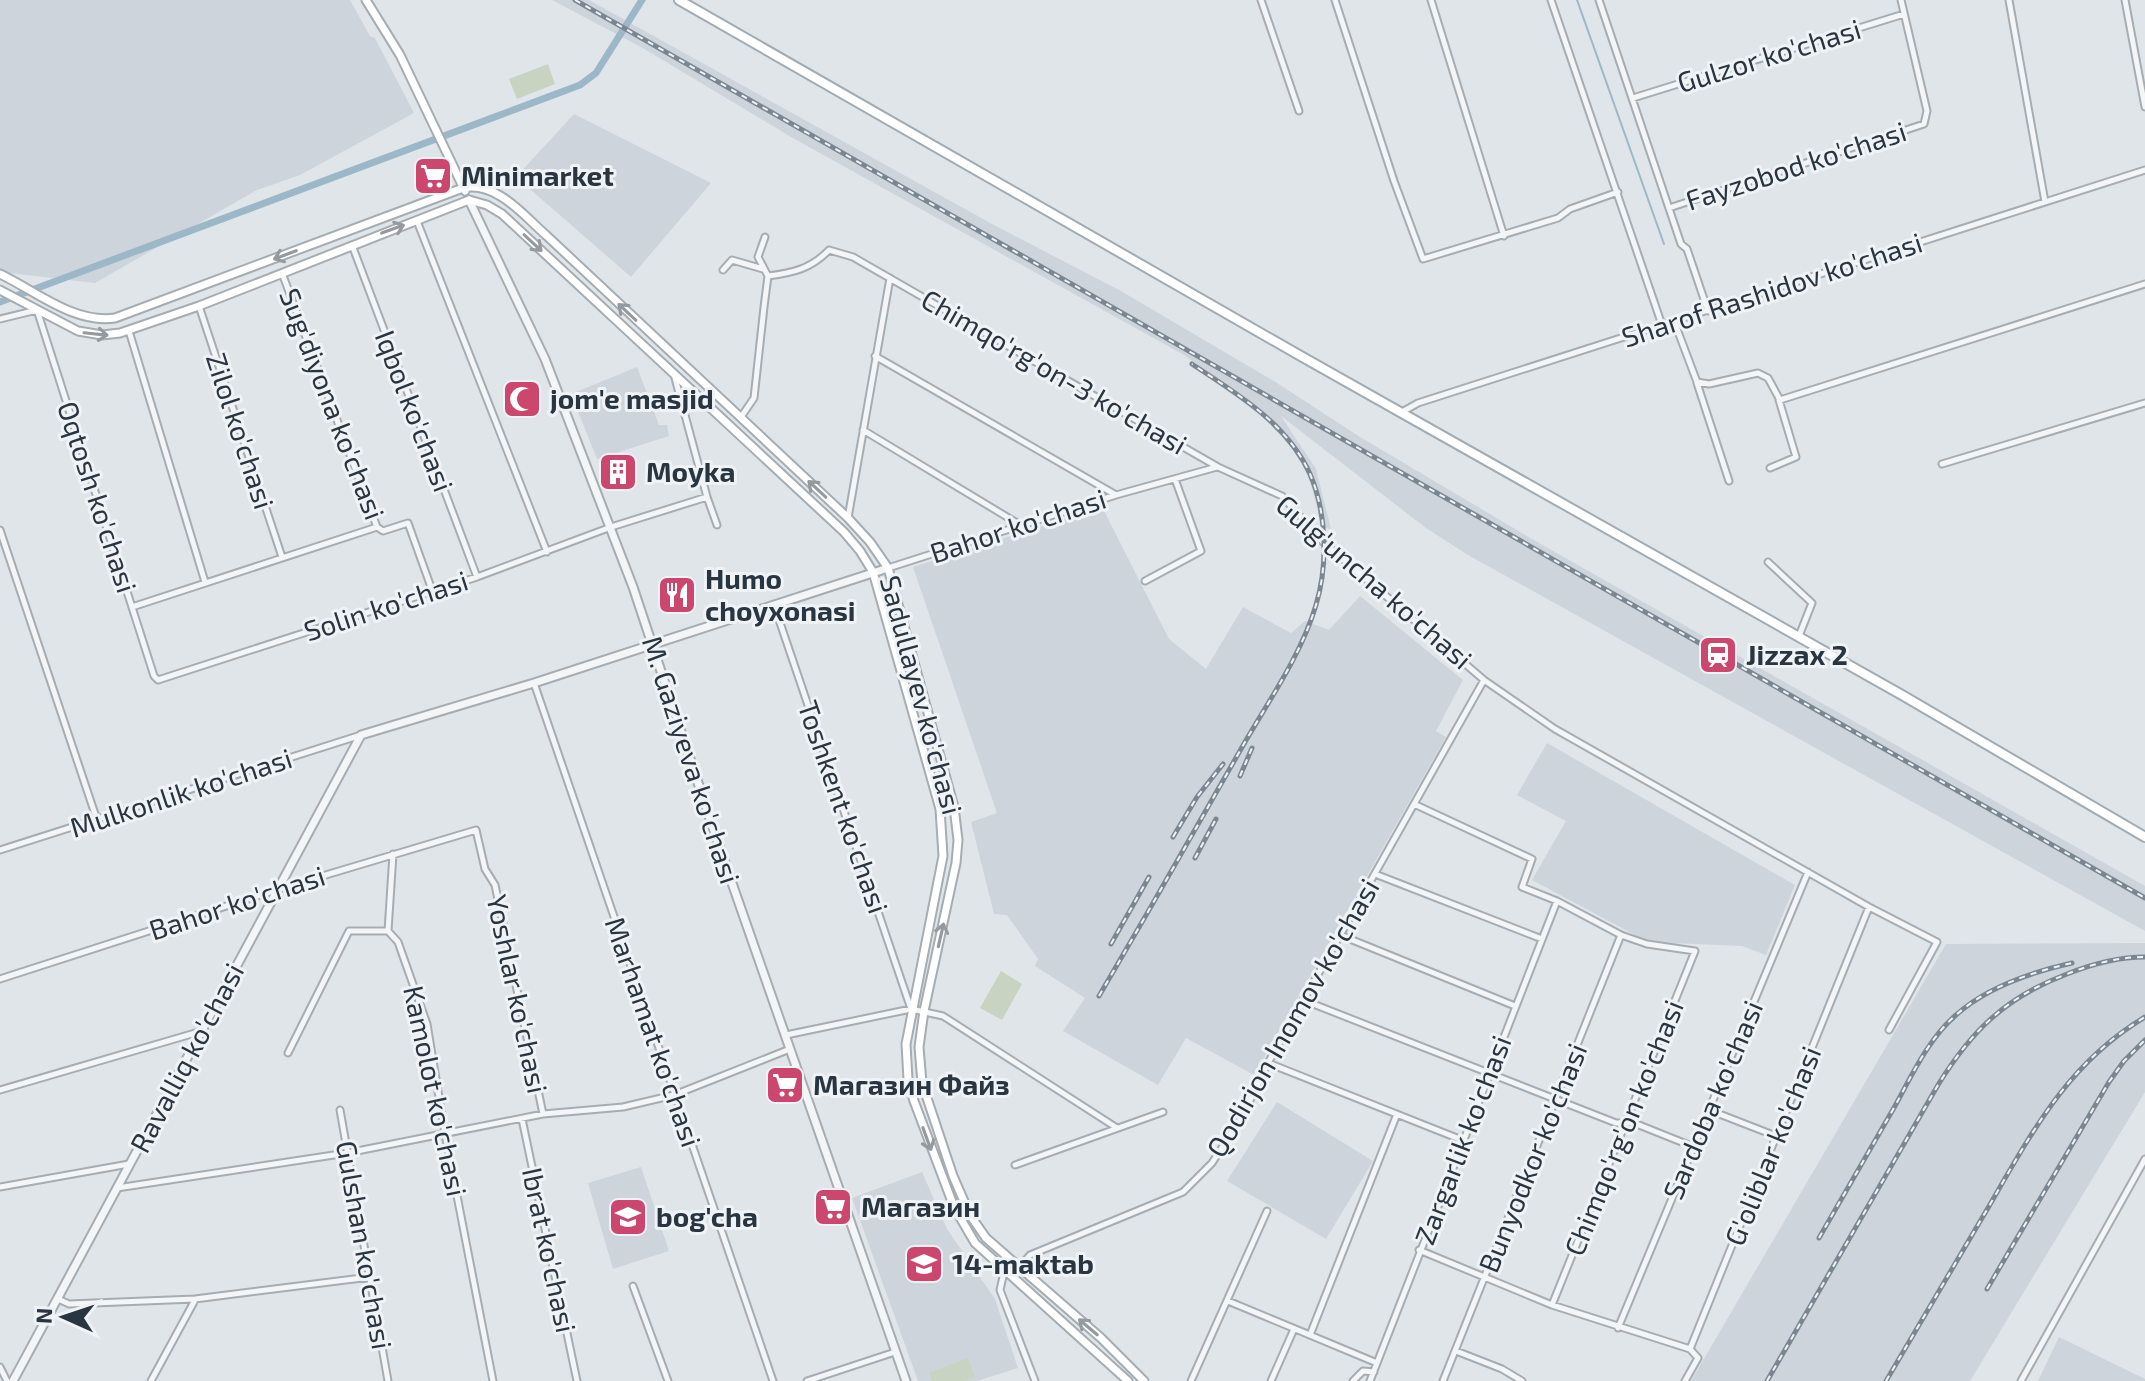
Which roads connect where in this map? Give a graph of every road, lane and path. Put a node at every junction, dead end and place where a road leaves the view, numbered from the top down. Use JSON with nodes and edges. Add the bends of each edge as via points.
{"nodes":[{"id":1,"x":366,"y":0,"type":"edge"},
{"id":2,"x":679,"y":0,"type":"edge"},
{"id":3,"x":1261,"y":0,"type":"edge"},
{"id":4,"x":1335,"y":0,"type":"edge"},
{"id":5,"x":1431,"y":0,"type":"edge"},
{"id":6,"x":1551,"y":0,"type":"edge"},
{"id":7,"x":1599,"y":0,"type":"edge"},
{"id":8,"x":1901,"y":0,"type":"edge"},
{"id":9,"x":2009,"y":0,"type":"edge"},
{"id":10,"x":2125,"y":0,"type":"edge"},
{"id":11,"x":1904,"y":14,"type":"junction"},
{"id":12,"x":1633,"y":98,"type":"junction"},
{"id":13,"x":2145,"y":107,"type":"edge"},
{"id":14,"x":1299,"y":111,"type":"dead end"},
{"id":15,"x":2145,"y":170,"type":"edge"},
{"id":16,"x":463,"y":188,"type":"junction"},
{"id":17,"x":1618,"y":192,"type":"junction"},
{"id":18,"x":469,"y":200,"type":"junction"},
{"id":19,"x":2045,"y":202,"type":"junction"},
{"id":20,"x":1669,"y":208,"type":"junction"},
{"id":21,"x":417,"y":220,"type":"junction"},
{"id":22,"x":1504,"y":236,"type":"junction"},
{"id":23,"x":765,"y":237,"type":"dead end"},
{"id":24,"x":351,"y":244,"type":"junction"},
{"id":25,"x":723,"y":270,"type":"dead end"},
{"id":26,"x":764,"y":270,"type":"junction"},
{"id":27,"x":282,"y":273,"type":"junction"},
{"id":28,"x":0,"y":274,"type":"edge"},
{"id":29,"x":768,"y":276,"type":"junction"},
{"id":30,"x":890,"y":278,"type":"junction"},
{"id":31,"x":2145,"y":284,"type":"edge"},
{"id":32,"x":0,"y":290,"type":"edge"},
{"id":33,"x":199,"y":306,"type":"junction"},
{"id":34,"x":37,"y":310,"type":"junction"},
{"id":35,"x":1708,"y":311,"type":"junction"},
{"id":36,"x":0,"y":319,"type":"edge"},
{"id":37,"x":1674,"y":321,"type":"junction"},
{"id":38,"x":1662,"y":325,"type":"junction"},
{"id":39,"x":129,"y":331,"type":"junction"},
{"id":40,"x":875,"y":356,"type":"junction"},
{"id":41,"x":674,"y":374,"type":"junction"},
{"id":42,"x":1697,"y":382,"type":"junction"},
{"id":43,"x":1779,"y":400,"type":"junction"},
{"id":44,"x":2145,"y":403,"type":"edge"},
{"id":45,"x":1401,"y":413,"type":"junction"},
{"id":46,"x":740,"y":418,"type":"junction"},
{"id":47,"x":863,"y":430,"type":"junction"},
{"id":48,"x":1942,"y":464,"type":"dead end"},
{"id":49,"x":1218,"y":467,"type":"junction"},
{"id":50,"x":1770,"y":468,"type":"dead end"},
{"id":51,"x":1175,"y":479,"type":"junction"},
{"id":52,"x":1729,"y":481,"type":"dead end"},
{"id":53,"x":1116,"y":495,"type":"junction"},
{"id":54,"x":707,"y":497,"type":"junction"},
{"id":55,"x":848,"y":518,"type":"junction"},
{"id":56,"x":717,"y":525,"type":"dead end"},
{"id":57,"x":1022,"y":526,"type":"junction"},
{"id":58,"x":377,"y":527,"type":"junction"},
{"id":59,"x":611,"y":527,"type":"junction"},
{"id":60,"x":0,"y":530,"type":"edge"},
{"id":61,"x":3,"y":551,"type":"edge"},
{"id":62,"x":547,"y":552,"type":"junction"},
{"id":63,"x":282,"y":557,"type":"junction"},
{"id":64,"x":1768,"y":562,"type":"dead end"},
{"id":65,"x":888,"y":568,"type":"junction"},
{"id":66,"x":873,"y":572,"type":"junction"},
{"id":67,"x":477,"y":577,"type":"junction"},
{"id":68,"x":1145,"y":581,"type":"dead end"},
{"id":69,"x":205,"y":582,"type":"junction"},
{"id":70,"x":432,"y":590,"type":"junction"},
{"id":71,"x":774,"y":605,"type":"junction"},
{"id":72,"x":132,"y":607,"type":"junction"},
{"id":73,"x":1798,"y":637,"type":"junction"},
{"id":74,"x":653,"y":643,"type":"junction"},
{"id":75,"x":160,"y":679,"type":"joint"},
{"id":76,"x":1484,"y":680,"type":"junction"},
{"id":77,"x":534,"y":683,"type":"junction"},
{"id":78,"x":361,"y":735,"type":"junction"},
{"id":79,"x":1414,"y":804,"type":"junction"},
{"id":80,"x":97,"y":820,"type":"junction"},
{"id":81,"x":476,"y":830,"type":"joint"},
{"id":82,"x":2145,"y":837,"type":"edge"},
{"id":83,"x":0,"y":850,"type":"edge"},
{"id":84,"x":393,"y":854,"type":"junction"},
{"id":85,"x":1808,"y":872,"type":"junction"},
{"id":86,"x":1375,"y":874,"type":"junction"},
{"id":87,"x":279,"y":889,"type":"junction"},
{"id":88,"x":1557,"y":901,"type":"junction"},
{"id":89,"x":1869,"y":907,"type":"junction"},
{"id":90,"x":388,"y":931,"type":"junction"},
{"id":91,"x":1340,"y":935,"type":"junction"},
{"id":92,"x":1621,"y":935,"type":"junction"},
{"id":93,"x":1542,"y":939,"type":"junction"},
{"id":94,"x":0,"y":979,"type":"edge"},
{"id":95,"x":1303,"y":1000,"type":"junction"},
{"id":96,"x":1515,"y":1006,"type":"junction"},
{"id":97,"x":911,"y":1009,"type":"junction"},
{"id":98,"x":924,"y":1011,"type":"junction"},
{"id":99,"x":1889,"y":1030,"type":"dead end"},
{"id":100,"x":202,"y":1031,"type":"junction"},
{"id":101,"x":786,"y":1035,"type":"junction"},
{"id":102,"x":790,"y":1049,"type":"junction"},
{"id":103,"x":288,"y":1053,"type":"dead end"},
{"id":104,"x":1268,"y":1063,"type":"junction"},
{"id":105,"x":1489,"y":1074,"type":"junction"},
{"id":106,"x":0,"y":1090,"type":"edge"},
{"id":107,"x":674,"y":1095,"type":"junction"},
{"id":108,"x":1556,"y":1100,"type":"junction"},
{"id":109,"x":340,"y":1110,"type":"dead end"},
{"id":110,"x":1709,"y":1110,"type":"junction"},
{"id":111,"x":1163,"y":1112,"type":"dead end"},
{"id":112,"x":543,"y":1114,"type":"junction"},
{"id":113,"x":1397,"y":1114,"type":"junction"},
{"id":114,"x":522,"y":1119,"type":"junction"},
{"id":115,"x":1625,"y":1124,"type":"junction"},
{"id":116,"x":1117,"y":1128,"type":"junction"},
{"id":117,"x":445,"y":1134,"type":"junction"},
{"id":118,"x":1776,"y":1136,"type":"junction"},
{"id":119,"x":1462,"y":1140,"type":"junction"},
{"id":120,"x":1694,"y":1147,"type":"junction"},
{"id":121,"x":347,"y":1153,"type":"junction"},
{"id":122,"x":2145,"y":1159,"type":"edge"},
{"id":123,"x":130,"y":1164,"type":"junction"},
{"id":124,"x":1015,"y":1165,"type":"dead end"},
{"id":125,"x":0,"y":1187,"type":"edge"},
{"id":126,"x":117,"y":1188,"type":"junction"},
{"id":127,"x":1267,"y":1211,"type":"dead end"},
{"id":128,"x":1419,"y":1250,"type":"junction"},
{"id":129,"x":1019,"y":1268,"type":"junction"},
{"id":130,"x":1004,"y":1272,"type":"junction"},
{"id":131,"x":370,"y":1277,"type":"junction"},
{"id":132,"x":1486,"y":1278,"type":"junction"},
{"id":133,"x":633,"y":1286,"type":"dead end"},
{"id":134,"x":56,"y":1298,"type":"junction"},
{"id":135,"x":195,"y":1299,"type":"junction"},
{"id":136,"x":1228,"y":1301,"type":"junction"},
{"id":137,"x":1552,"y":1305,"type":"junction"},
{"id":138,"x":1618,"y":1328,"type":"junction"},
{"id":139,"x":1294,"y":1329,"type":"junction"},
{"id":140,"x":1310,"y":1335,"type":"junction"},
{"id":141,"x":1690,"y":1349,"type":"junction"},
{"id":142,"x":1456,"y":1351,"type":"junction"},
{"id":143,"x":895,"y":1352,"type":"junction"},
{"id":144,"x":1377,"y":1363,"type":"junction"},
{"id":145,"x":0,"y":1367,"type":"edge"},
{"id":146,"x":1374,"y":1372,"type":"junction"},
{"id":147,"x":1518,"y":1380,"type":"edge"},
{"id":148,"x":10,"y":1381,"type":"edge"},
{"id":149,"x":151,"y":1381,"type":"edge"},
{"id":150,"x":388,"y":1381,"type":"edge"},
{"id":151,"x":493,"y":1381,"type":"edge"},
{"id":152,"x":577,"y":1381,"type":"edge"},
{"id":153,"x":668,"y":1381,"type":"edge"},
{"id":154,"x":773,"y":1381,"type":"edge"},
{"id":155,"x":807,"y":1381,"type":"edge"},
{"id":156,"x":906,"y":1381,"type":"edge"},
{"id":157,"x":1035,"y":1381,"type":"edge"},
{"id":158,"x":1128,"y":1381,"type":"edge"},
{"id":159,"x":1144,"y":1381,"type":"edge"},
{"id":160,"x":1191,"y":1381,"type":"edge"},
{"id":161,"x":1271,"y":1381,"type":"edge"},
{"id":162,"x":1353,"y":1381,"type":"edge"},
{"id":163,"x":1370,"y":1381,"type":"edge"},
{"id":164,"x":1443,"y":1381,"type":"edge"},
{"id":165,"x":1685,"y":1381,"type":"edge"},
{"id":166,"x":2021,"y":1381,"type":"edge"}],
"edges":[{"from":1,"to":16,"type":"main road","name":"M. Gaziyeva ko'chasi","via":[[400,55]]},
{"from":2,"to":45,"type":"main road"},
{"from":3,"to":14,"type":"street"},
{"from":4,"to":22,"type":"street","via":[[1423,259]]},
{"from":5,"to":22,"type":"street"},
{"from":6,"to":17,"type":"street"},
{"from":7,"to":12,"type":"street"},
{"from":8,"to":11,"type":"street"},
{"from":9,"to":19,"type":"street"},
{"from":10,"to":13,"type":"street"},
{"from":11,"to":12,"type":"street","name":"Gulzor ko'chasi"},
{"from":11,"to":20,"type":"street","name":"Fayzobod ko'chasi","via":[[1927,111],[1924,124]]},
{"from":12,"to":20,"type":"street"},
{"from":15,"to":19,"type":"street","name":"Sharof Rashidov ko'chasi"},
{"from":16,"to":18,"type":"main road","name":"M. Gaziyeva ko'chasi"},
{"from":16,"to":28,"type":"main road","one_way":true,"via":[[122,317],[88,318]]},
{"from":46,"to":16,"type":"main road","name":"Sadullayev ko'chasi","one_way":true,"via":[[501,196],[480,187]]},
{"from":17,"to":22,"type":"street"},
{"from":17,"to":38,"type":"street"},
{"from":18,"to":21,"type":"main road"},
{"from":18,"to":41,"type":"main road","one_way":true,"via":[[502,214]]},
{"from":18,"to":59,"type":"street","name":"M. Gaziyeva ko'chasi","via":[[545,359]]},
{"from":19,"to":35,"type":"street","name":"Sharof Rashidov ko'chasi"},
{"from":20,"to":35,"type":"street"},
{"from":24,"to":21,"type":"main road","one_way":true},
{"from":21,"to":62,"type":"street"},
{"from":23,"to":26,"type":"street","via":[[758,257]]},
{"from":24,"to":27,"type":"main road"},
{"from":24,"to":67,"type":"street","name":"Iqbol ko'chasi"},
{"from":25,"to":26,"type":"street","via":[[732,260]]},
{"from":26,"to":29,"type":"street"},
{"from":27,"to":33,"type":"main road"},
{"from":27,"to":58,"type":"street","name":"Sug'diyona ko'chasi"},
{"from":29,"to":30,"type":"street","name":"Chimqo'rg'on-3 ko'chasi","via":[[795,273],[829,250]]},
{"from":29,"to":46,"type":"street","via":[[754,398]]},
{"from":30,"to":40,"type":"street"},
{"from":30,"to":49,"type":"street","name":"Chimqo'rg'on-3 ko'chasi"},
{"from":31,"to":43,"type":"street"},
{"from":32,"to":34,"type":"main road"},
{"from":33,"to":39,"type":"main road"},
{"from":33,"to":63,"type":"street","name":"Zilol ko'chasi"},
{"from":34,"to":36,"type":"street"},
{"from":34,"to":39,"type":"main road","one_way":true,"via":[[92,335]]},
{"from":34,"to":72,"type":"street","name":"Oqtosh ko'chasi"},
{"from":35,"to":37,"type":"street","name":"Sharof Rashidov ko'chasi"},
{"from":37,"to":38,"type":"street","name":"Sharof Rashidov ko'chasi"},
{"from":37,"to":42,"type":"street"},
{"from":38,"to":45,"type":"street","name":"Sharof Rashidov ko'chasi","via":[[1418,403]]},
{"from":39,"to":69,"type":"street"},
{"from":40,"to":47,"type":"street"},
{"from":40,"to":53,"type":"street"},
{"from":41,"to":54,"type":"street"},
{"from":41,"to":66,"type":"main road","via":[[844,532]]},
{"from":42,"to":43,"type":"street","via":[[1758,373],[1768,378]]},
{"from":42,"to":52,"type":"street"},
{"from":43,"to":50,"type":"street","via":[[1796,457]]},
{"from":44,"to":48,"type":"street"},
{"from":45,"to":73,"type":"main road"},
{"from":55,"to":46,"type":"main road","name":"Sadullayev ko'chasi","one_way":true},
{"from":47,"to":55,"type":"street"},
{"from":47,"to":57,"type":"street"},
{"from":49,"to":51,"type":"street","name":"Bahor ko'chasi"},
{"from":49,"to":76,"type":"street","name":"Gulg'uncha ko'chasi","via":[[1282,496],[1323,542]]},
{"from":51,"to":53,"type":"street","name":"Bahor ko'chasi"},
{"from":51,"to":68,"type":"street","via":[[1201,551]]},
{"from":53,"to":57,"type":"street","name":"Bahor ko'chasi"},
{"from":54,"to":56,"type":"street"},
{"from":54,"to":59,"type":"street","name":"Solin ko'chasi"},
{"from":55,"to":65,"type":"main road","name":"Sadullayev ko'chasi"},
{"from":57,"to":65,"type":"street","name":"Bahor ko'chasi"},
{"from":58,"to":63,"type":"street"},
{"from":58,"to":70,"type":"street","name":"Sug'diyona ko'chasi","via":[[383,531],[408,523]]},
{"from":59,"to":62,"type":"street","name":"Solin ko'chasi"},
{"from":59,"to":74,"type":"street","name":"M. Gaziyeva ko'chasi"},
{"from":60,"to":61,"type":"street"},
{"from":61,"to":80,"type":"street"},
{"from":62,"to":67,"type":"street","name":"Solin ko'chasi"},
{"from":63,"to":69,"type":"street"},
{"from":64,"to":73,"type":"street","via":[[1812,603]]},
{"from":65,"to":66,"type":"street","name":"Bahor ko'chasi"},
{"from":98,"to":65,"type":"main road","name":"Sadullayev ko'chasi","one_way":true,"via":[[954,875],[957,823]]},
{"from":66,"to":71,"type":"street","name":"Bahor ko'chasi"},
{"from":66,"to":97,"type":"main road","via":[[944,833],[940,879]]},
{"from":67,"to":70,"type":"street","name":"Solin ko'chasi"},
{"from":69,"to":72,"type":"street"},
{"from":70,"to":75,"type":"street","name":"Solin ko'chasi"},
{"from":71,"to":74,"type":"street","name":"Bahor ko'chasi"},
{"from":71,"to":97,"type":"street","name":"Toshkent ko'chasi"},
{"from":72,"to":75,"type":"street","name":"Oqtosh ko'chasi","via":[[154,676]]},
{"from":73,"to":82,"type":"main road"},
{"from":74,"to":77,"type":"street","name":"Bahor ko'chasi"},
{"from":74,"to":101,"type":"street","name":"M. Gaziyeva ko'chasi"},
{"from":76,"to":79,"type":"street","name":"Qodirjon Inomov ko'chasi"},
{"from":76,"to":85,"type":"street","name":"Gulg'uncha ko'chasi","via":[[1555,729]]},
{"from":77,"to":78,"type":"street","name":"Bahor ko'chasi"},
{"from":77,"to":107,"type":"street","name":"Marhamat ko'chasi"},
{"from":78,"to":80,"type":"street","name":"Mulkonlik ko'chasi"},
{"from":78,"to":87,"type":"street","name":"Ravalliq ko'chasi"},
{"from":79,"to":86,"type":"street","name":"Qodirjon Inomov ko'chasi"},
{"from":79,"to":88,"type":"street","via":[[1532,859],[1522,887]]},
{"from":80,"to":83,"type":"street","name":"Mulkonlik ko'chasi"},
{"from":81,"to":84,"type":"street","name":"Bahor ko'chasi"},
{"from":81,"to":112,"type":"street","name":"Yoshlar ko'chasi","via":[[485,869],[495,885]]},
{"from":84,"to":87,"type":"street","name":"Bahor ko'chasi"},
{"from":84,"to":90,"type":"street"},
{"from":85,"to":89,"type":"street","name":"Gulg'uncha ko'chasi"},
{"from":85,"to":110,"type":"street","name":"Sardoba ko'chasi"},
{"from":86,"to":91,"type":"street","name":"Qodirjon Inomov ko'chasi"},
{"from":86,"to":93,"type":"street"},
{"from":87,"to":94,"type":"street","name":"Bahor ko'chasi"},
{"from":87,"to":100,"type":"street","name":"Ravalliq ko'chasi"},
{"from":88,"to":92,"type":"street"},
{"from":88,"to":93,"type":"street","name":"Zargarlik ko'chasi"},
{"from":89,"to":99,"type":"street","name":"Gulg'uncha ko'chasi","via":[[1937,942]]},
{"from":89,"to":118,"type":"street","name":"G'oliblar ko'chasi"},
{"from":90,"to":103,"type":"street","via":[[349,931]]},
{"from":90,"to":117,"type":"street","name":"Kamolot ko'chasi","via":[[398,942],[427,1024]]},
{"from":91,"to":95,"type":"street","name":"Qodirjon Inomov ko'chasi"},
{"from":91,"to":96,"type":"street"},
{"from":92,"to":108,"type":"street","name":"Bunyodkor ko'chasi"},
{"from":92,"to":115,"type":"street","name":"Chimqo'rg'on ko'chasi","via":[[1695,951]]},
{"from":93,"to":96,"type":"street","name":"Zargarlik ko'chasi"},
{"from":95,"to":104,"type":"street","name":"Qodirjon Inomov ko'chasi"},
{"from":95,"to":105,"type":"street"},
{"from":96,"to":105,"type":"street","name":"Zargarlik ko'chasi"},
{"from":97,"to":98,"type":"street"},
{"from":97,"to":101,"type":"street"},
{"from":97,"to":130,"type":"main road","one_way":true,"via":[[906,1055],[914,1101],[960,1220]]},
{"from":98,"to":116,"type":"street","via":[[943,1016]]},
{"from":98,"to":129,"type":"main road","name":"Sadullayev ko'chasi","via":[[920,1071],[953,1176],[977,1227]]},
{"from":100,"to":106,"type":"street"},
{"from":100,"to":123,"type":"street","name":"Ravalliq ko'chasi"},
{"from":101,"to":102,"type":"street","name":"M. Gaziyeva ko'chasi"},
{"from":102,"to":107,"type":"street"},
{"from":102,"to":143,"type":"street","name":"M. Gaziyeva ko'chasi"},
{"from":104,"to":113,"type":"street"},
{"from":104,"to":129,"type":"street","name":"Qodirjon Inomov ko'chasi","via":[[1212,1163],[1183,1192],[1030,1255]]},
{"from":105,"to":108,"type":"street"},
{"from":105,"to":119,"type":"street","name":"Zargarlik ko'chasi"},
{"from":107,"to":112,"type":"street","via":[[623,1107]]},
{"from":107,"to":154,"type":"street","name":"Marhamat ko'chasi"},
{"from":108,"to":115,"type":"street"},
{"from":108,"to":132,"type":"street","name":"Bunyodkor ko'chasi"},
{"from":109,"to":121,"type":"street","name":"Gulshan ko'chasi"},
{"from":110,"to":118,"type":"street"},
{"from":110,"to":120,"type":"street","name":"Sardoba ko'chasi"},
{"from":111,"to":116,"type":"street"},
{"from":112,"to":114,"type":"street"},
{"from":113,"to":119,"type":"street"},
{"from":113,"to":140,"type":"street"},
{"from":114,"to":117,"type":"street"},
{"from":114,"to":152,"type":"street","name":"Ibrat ko'chasi"},
{"from":115,"to":120,"type":"street"},
{"from":115,"to":137,"type":"street","name":"Chimqo'rg'on ko'chasi"},
{"from":116,"to":124,"type":"street"},
{"from":117,"to":121,"type":"street"},
{"from":117,"to":151,"type":"street","name":"Kamolot ko'chasi"},
{"from":118,"to":141,"type":"street","name":"G'oliblar ko'chasi"},
{"from":119,"to":128,"type":"street","name":"Zargarlik ko'chasi"},
{"from":120,"to":138,"type":"street","name":"Sardoba ko'chasi"},
{"from":121,"to":126,"type":"street"},
{"from":121,"to":131,"type":"street","name":"Gulshan ko'chasi"},
{"from":122,"to":166,"type":"street"},
{"from":123,"to":125,"type":"street"},
{"from":123,"to":126,"type":"street","name":"Ravalliq ko'chasi"},
{"from":126,"to":134,"type":"street","name":"Ravalliq ko'chasi"},
{"from":127,"to":136,"type":"street"},
{"from":128,"to":132,"type":"street"},
{"from":128,"to":144,"type":"street","name":"Zargarlik ko'chasi"},
{"from":159,"to":129,"type":"main road","name":"Sadullayev ko'chasi","one_way":true},
{"from":130,"to":157,"type":"street","via":[[1000,1290]]},
{"from":130,"to":158,"type":"main road"},
{"from":131,"to":135,"type":"street"},
{"from":131,"to":150,"type":"street","name":"Gulshan ko'chasi"},
{"from":132,"to":137,"type":"street"},
{"from":132,"to":142,"type":"street","name":"Bunyodkor ko'chasi"},
{"from":133,"to":153,"type":"street"},
{"from":134,"to":135,"type":"street","via":[[69,1304]]},
{"from":134,"to":148,"type":"street","name":"Ravalliq ko'chasi"},
{"from":135,"to":149,"type":"street"},
{"from":136,"to":139,"type":"street"},
{"from":136,"to":160,"type":"street"},
{"from":137,"to":138,"type":"street"},
{"from":138,"to":141,"type":"street"},
{"from":139,"to":140,"type":"street"},
{"from":139,"to":161,"type":"street"},
{"from":140,"to":144,"type":"street"},
{"from":141,"to":165,"type":"street","name":"G'oliblar ko'chasi","via":[[1698,1358]]},
{"from":142,"to":147,"type":"street"},
{"from":142,"to":164,"type":"street","name":"Bunyodkor ko'chasi"},
{"from":143,"to":155,"type":"street"},
{"from":143,"to":156,"type":"street","name":"M. Gaziyeva ko'chasi"},
{"from":144,"to":146,"type":"street","name":"Zargarlik ko'chasi"},
{"from":145,"to":148,"type":"street"},
{"from":146,"to":162,"type":"street","via":[[1363,1371]]},
{"from":146,"to":163,"type":"street","name":"Zargarlik ko'chasi"}]}
